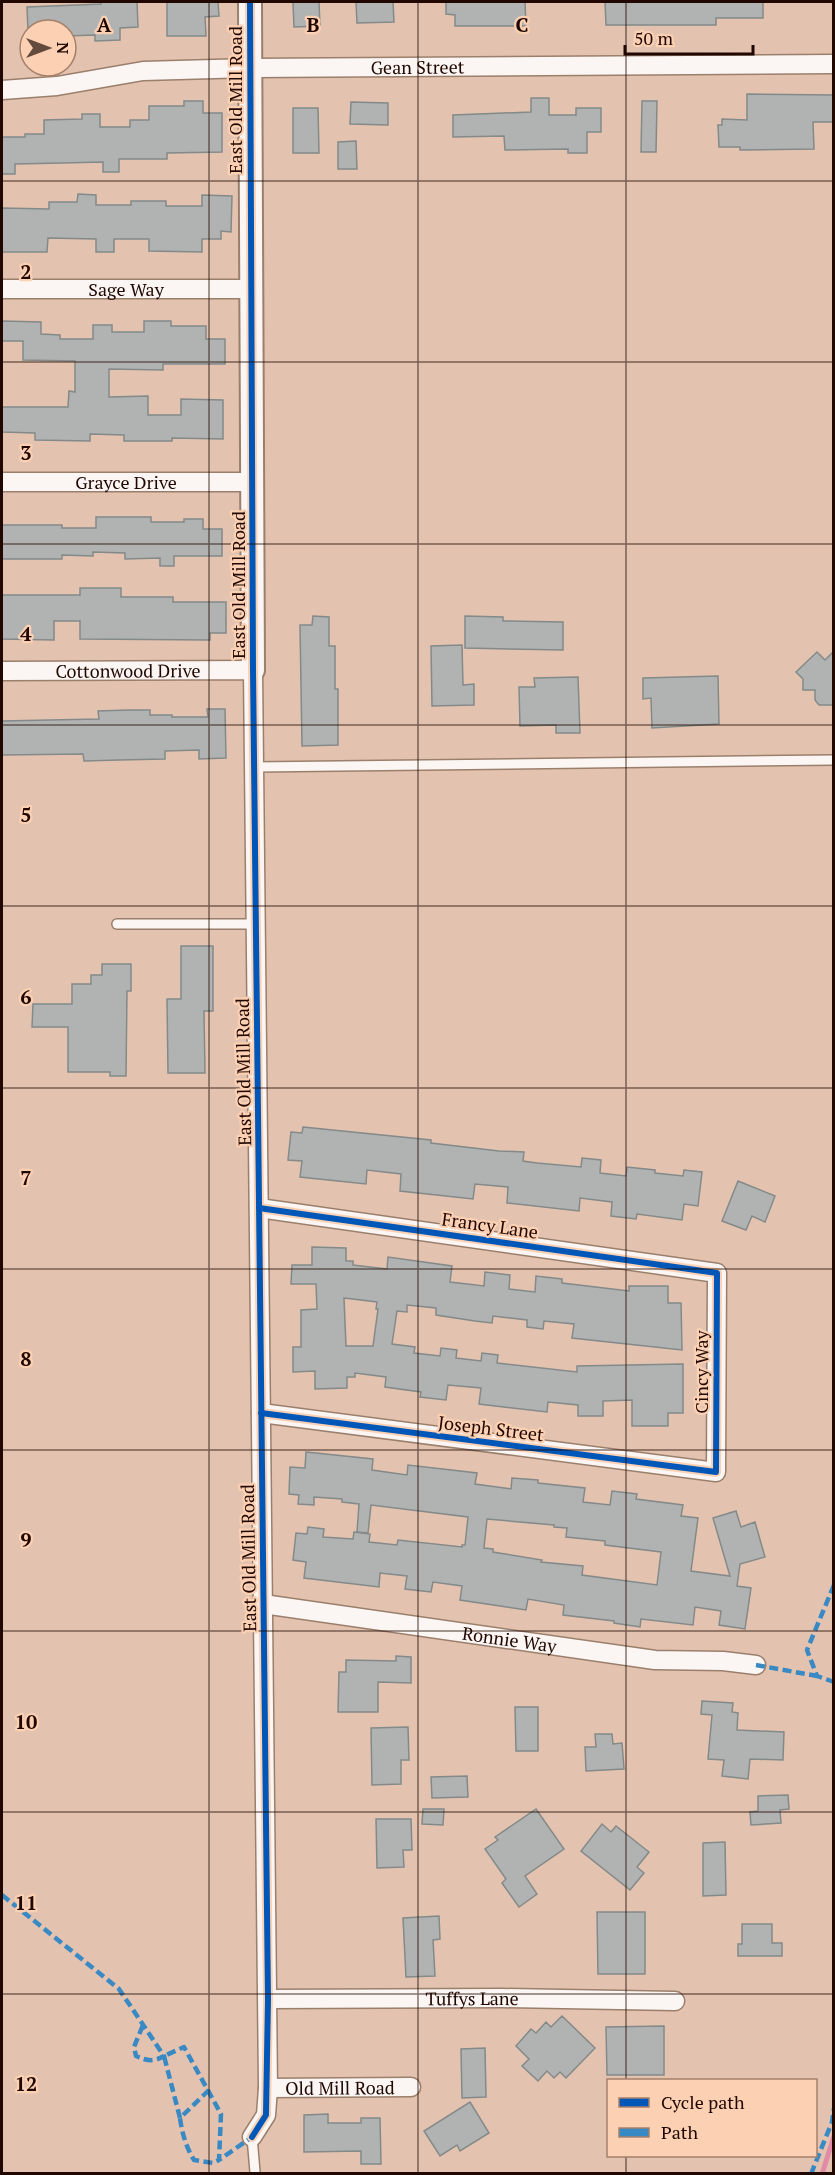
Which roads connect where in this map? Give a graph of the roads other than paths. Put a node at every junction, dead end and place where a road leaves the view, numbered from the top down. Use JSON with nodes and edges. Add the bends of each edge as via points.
{"nodes":[{"id":1,"x":249,"y":2,"type":"edge"},
{"id":2,"x":834,"y":63,"type":"edge"},
{"id":3,"x":250,"y":68,"type":"junction"},
{"id":4,"x":2,"y":90,"type":"edge"},
{"id":5,"x":2,"y":289,"type":"edge"},
{"id":6,"x":251,"y":289,"type":"junction"},
{"id":7,"x":2,"y":482,"type":"edge"},
{"id":8,"x":252,"y":482,"type":"junction"},
{"id":9,"x":253,"y":670,"type":"junction"},
{"id":10,"x":2,"y":671,"type":"edge"},
{"id":11,"x":834,"y":760,"type":"edge"},
{"id":12,"x":254,"y":767,"type":"junction"},
{"id":13,"x":117,"y":924,"type":"dead end"},
{"id":14,"x":256,"y":924,"type":"junction"},
{"id":15,"x":259,"y":1208,"type":"junction"},
{"id":16,"x":717,"y":1273,"type":"joint"},
{"id":17,"x":261,"y":1413,"type":"junction"},
{"id":18,"x":716,"y":1472,"type":"joint"},
{"id":19,"x":263,"y":1604,"type":"junction"},
{"id":20,"x":756,"y":1665,"type":"dead end"},
{"id":21,"x":268,"y":1999,"type":"junction"},
{"id":22,"x":675,"y":2001,"type":"dead end"},
{"id":23,"x":411,"y":2087,"type":"dead end"},
{"id":24,"x":268,"y":2088,"type":"junction"},
{"id":25,"x":252,"y":2137,"type":"joint"},
{"id":26,"x":255,"y":2172,"type":"edge"}],
"edges":[{"from":1,"to":3,"type":"street","name":"East Old Mill Road"},
{"from":2,"to":3,"type":"street","name":"Gean Street"},
{"from":3,"to":4,"type":"street","name":"Gean Street","via":[[142,71],[57,86]]},
{"from":3,"to":6,"type":"street","name":"East Old Mill Road"},
{"from":5,"to":6,"type":"street","name":"Sage Way"},
{"from":6,"to":8,"type":"street","name":"East Old Mill Road"},
{"from":7,"to":8,"type":"street","name":"Grayce Drive"},
{"from":8,"to":9,"type":"street","name":"East Old Mill Road"},
{"from":9,"to":10,"type":"street","name":"Cottonwood Drive"},
{"from":9,"to":12,"type":"street","name":"East Old Mill Road"},
{"from":11,"to":12,"type":"lane"},
{"from":12,"to":14,"type":"street","name":"East Old Mill Road"},
{"from":13,"to":14,"type":"lane"},
{"from":14,"to":15,"type":"street","name":"East Old Mill Road"},
{"from":15,"to":16,"type":"street","name":"Francy Lane"},
{"from":15,"to":17,"type":"street","name":"East Old Mill Road"},
{"from":16,"to":18,"type":"street","name":"Cincy Way"},
{"from":17,"to":18,"type":"street","name":"Joseph Street"},
{"from":17,"to":19,"type":"street","name":"East Old Mill Road"},
{"from":19,"to":20,"type":"street","name":"Ronnie Way","via":[[655,1660]]},
{"from":19,"to":21,"type":"street","name":"East Old Mill Road"},
{"from":21,"to":22,"type":"street","name":"Tuffys Lane"},
{"from":21,"to":24,"type":"street","name":"East Old Mill Road"},
{"from":23,"to":24,"type":"street","name":"Old Mill Road"},
{"from":24,"to":25,"type":"street","name":"East Old Mill Road","via":[[266,2115]]},
{"from":25,"to":26,"type":"lane"}]}
